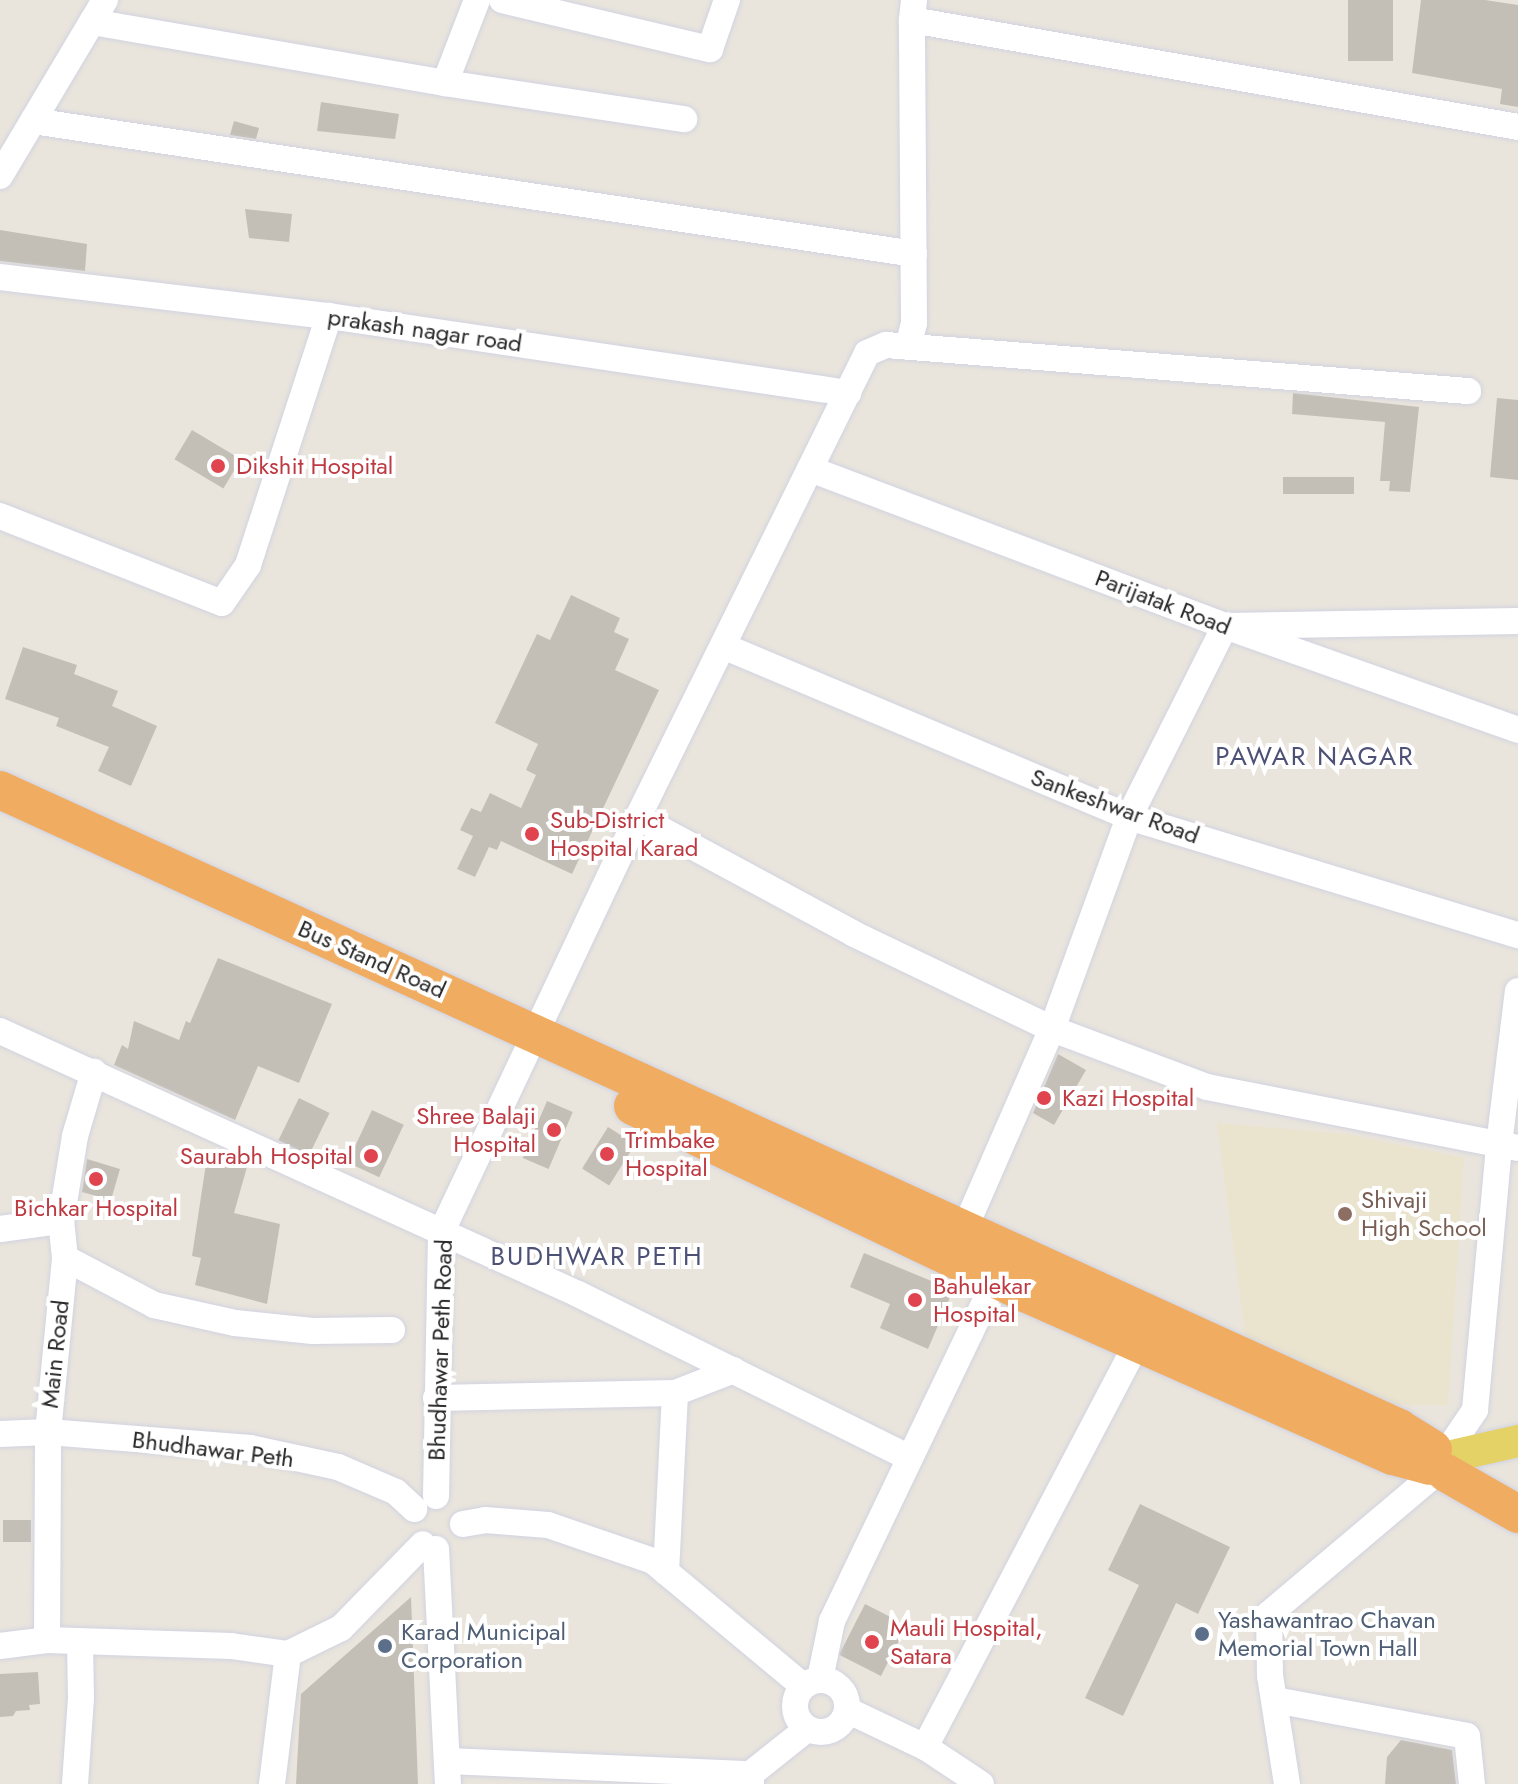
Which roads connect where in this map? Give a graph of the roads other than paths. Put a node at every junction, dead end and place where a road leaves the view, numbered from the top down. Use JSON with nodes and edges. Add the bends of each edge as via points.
{"nodes":[{"id":1,"x":477,"y":0,"type":"edge"},
{"id":2,"x":502,"y":0,"type":"edge"},
{"id":3,"x":727,"y":0,"type":"edge"},
{"id":4,"x":913,"y":10,"type":"edge"},
{"id":5,"x":99,"y":11,"type":"edge"},
{"id":6,"x":445,"y":83,"type":"junction"},
{"id":7,"x":684,"y":119,"type":"dead end"},
{"id":8,"x":33,"y":121,"type":"junction"},
{"id":9,"x":1518,"y":127,"type":"edge"},
{"id":10,"x":0,"y":176,"type":"edge"},
{"id":11,"x":914,"y":254,"type":"junction"},
{"id":12,"x":0,"y":277,"type":"edge"},
{"id":13,"x":329,"y":316,"type":"junction"},
{"id":14,"x":908,"y":347,"type":"junction"},
{"id":15,"x":1468,"y":391,"type":"dead end"},
{"id":16,"x":848,"y":393,"type":"junction"},
{"id":17,"x":810,"y":469,"type":"junction"},
{"id":18,"x":0,"y":516,"type":"edge"},
{"id":19,"x":1518,"y":621,"type":"edge"},
{"id":20,"x":1225,"y":626,"type":"junction"},
{"id":21,"x":723,"y":646,"type":"junction"},
{"id":22,"x":1518,"y":730,"type":"edge"},
{"id":23,"x":2,"y":800,"type":"edge"},
{"id":24,"x":638,"y":817,"type":"junction"},
{"id":25,"x":1129,"y":817,"type":"junction"},
{"id":26,"x":1518,"y":935,"type":"edge"},
{"id":27,"x":1518,"y":991,"type":"edge"},
{"id":28,"x":1052,"y":1029,"type":"junction"},
{"id":29,"x":0,"y":1031,"type":"edge"},
{"id":30,"x":526,"y":1056,"type":"junction"},
{"id":31,"x":94,"y":1072,"type":"junction"},
{"id":32,"x":1509,"y":1146,"type":"edge"},
{"id":33,"x":61,"y":1221,"type":"junction"},
{"id":34,"x":0,"y":1229,"type":"edge"},
{"id":35,"x":964,"y":1230,"type":"junction"},
{"id":36,"x":441,"y":1233,"type":"junction"},
{"id":37,"x":65,"y":1258,"type":"junction"},
{"id":38,"x":997,"y":1277,"type":"junction"},
{"id":39,"x":1144,"y":1329,"type":"junction"},
{"id":40,"x":392,"y":1330,"type":"dead end"},
{"id":41,"x":734,"y":1370,"type":"junction"},
{"id":42,"x":675,"y":1393,"type":"junction"},
{"id":43,"x":436,"y":1398,"type":"junction"},
{"id":44,"x":48,"y":1432,"type":"junction"},
{"id":45,"x":0,"y":1434,"type":"edge"},
{"id":46,"x":1518,"y":1441,"type":"edge"},
{"id":47,"x":910,"y":1458,"type":"junction"},
{"id":48,"x":1444,"y":1461,"type":"junction"},
{"id":49,"x":1518,"y":1489,"type":"edge"},
{"id":50,"x":425,"y":1502,"type":"junction"},
{"id":51,"x":1518,"y":1514,"type":"edge"},
{"id":52,"x":463,"y":1524,"type":"junction"},
{"id":53,"x":430,"y":1546,"type":"junction"},
{"id":54,"x":666,"y":1572,"type":"junction"},
{"id":55,"x":47,"y":1640,"type":"junction"},
{"id":56,"x":80,"y":1642,"type":"junction"},
{"id":57,"x":0,"y":1646,"type":"edge"},
{"id":58,"x":288,"y":1654,"type":"junction"},
{"id":59,"x":812,"y":1682,"type":"junction"},
{"id":60,"x":1275,"y":1700,"type":"junction"},
{"id":61,"x":847,"y":1710,"type":"junction"},
{"id":62,"x":807,"y":1729,"type":"junction"},
{"id":63,"x":925,"y":1747,"type":"junction"},
{"id":64,"x":448,"y":1772,"type":"edge"},
{"id":65,"x":746,"y":1781,"type":"edge"},
{"id":66,"x":75,"y":1784,"type":"edge"},
{"id":67,"x":272,"y":1784,"type":"edge"},
{"id":68,"x":981,"y":1784,"type":"edge"},
{"id":69,"x":1287,"y":1784,"type":"edge"},
{"id":70,"x":1472,"y":1784,"type":"edge"}],
"edges":[{"from":1,"to":6,"type":"street"},
{"from":2,"to":3,"type":"street","via":[[710,49]]},
{"from":4,"to":9,"type":"street"},
{"from":4,"to":11,"type":"street"},
{"from":5,"to":6,"type":"street"},
{"from":5,"to":8,"type":"street"},
{"from":6,"to":7,"type":"street"},
{"from":8,"to":10,"type":"street"},
{"from":8,"to":11,"type":"street"},
{"from":11,"to":14,"type":"street","via":[[914,323]]},
{"from":12,"to":13,"type":"street","name":"prakash nagar road"},
{"from":13,"to":16,"type":"street","name":"prakash nagar road"},
{"from":13,"to":18,"type":"street","via":[[248,565],[222,603]]},
{"from":14,"to":15,"type":"street"},
{"from":14,"to":16,"type":"street","name":"Bhudhawar Peth Road","via":[[886,345],[867,353]]},
{"from":16,"to":17,"type":"street","name":"Bhudhawar Peth Road"},
{"from":17,"to":20,"type":"street","name":"Parijatak Road"},
{"from":17,"to":21,"type":"street","name":"Bhudhawar Peth Road"},
{"from":19,"to":20,"type":"street"},
{"from":20,"to":22,"type":"street","name":"Parijatak Road"},
{"from":20,"to":25,"type":"street"},
{"from":21,"to":24,"type":"street","name":"Bhudhawar Peth Road"},
{"from":21,"to":25,"type":"street","name":"Sankeshwar Road"},
{"from":23,"to":30,"type":"highway","via":[[200,903]]},
{"from":24,"to":28,"type":"street","via":[[854,934]]},
{"from":24,"to":30,"type":"street","name":"Bhudhawar Peth Road"},
{"from":25,"to":26,"type":"street","name":"Sankeshwar Road"},
{"from":25,"to":28,"type":"street"},
{"from":27,"to":32,"type":"street"},
{"from":28,"to":32,"type":"street","via":[[1207,1087]]},
{"from":28,"to":35,"type":"street"},
{"from":29,"to":31,"type":"street"},
{"from":30,"to":35,"type":"highway","via":[[738,1125]]},
{"from":30,"to":36,"type":"street","name":"Bhudhawar Peth Road"},
{"from":30,"to":38,"type":"highway"},
{"from":31,"to":33,"type":"street","name":"Main Road","via":[[75,1136]]},
{"from":31,"to":36,"type":"street"},
{"from":32,"to":48,"type":"street","via":[[1475,1410]]},
{"from":33,"to":34,"type":"street"},
{"from":33,"to":37,"type":"street","name":"Main Road"},
{"from":35,"to":39,"type":"highway"},
{"from":36,"to":41,"type":"street"},
{"from":36,"to":43,"type":"street","name":"Bhudhawar Peth Road"},
{"from":37,"to":40,"type":"street","via":[[154,1305],[235,1323],[313,1331]]},
{"from":37,"to":44,"type":"street","name":"Main Road"},
{"from":38,"to":39,"type":"highway","via":[[1027,1294]]},
{"from":38,"to":47,"type":"street"},
{"from":39,"to":48,"type":"highway","via":[[1393,1456]]},
{"from":39,"to":63,"type":"street"},
{"from":41,"to":42,"type":"street"},
{"from":41,"to":47,"type":"street"},
{"from":42,"to":43,"type":"street"},
{"from":42,"to":54,"type":"street"},
{"from":43,"to":50,"type":"street","name":"Bhudhawar Peth Road"},
{"from":44,"to":45,"type":"street","name":"Bhudhawar Peth"},
{"from":44,"to":50,"type":"street","name":"Bhudhawar Peth","via":[[250,1448],[338,1467]]},
{"from":44,"to":55,"type":"street","name":"Main Road"},
{"from":46,"to":48,"type":"main road"},
{"from":47,"to":59,"type":"street","via":[[832,1621]]},
{"from":48,"to":49,"type":"highway"},
{"from":48,"to":51,"type":"highway"},
{"from":48,"to":60,"type":"street","via":[[1269,1614]]},
{"from":50,"to":52,"type":"street","via":[[455,1503]]},
{"from":50,"to":53,"type":"street","via":[[411,1522],[414,1535]]},
{"from":52,"to":53,"type":"street","via":[[449,1546]]},
{"from":52,"to":54,"type":"street","via":[[485,1520],[548,1525],[653,1561]]},
{"from":53,"to":58,"type":"street","via":[[341,1628]]},
{"from":53,"to":64,"type":"street"},
{"from":54,"to":59,"type":"street"},
{"from":55,"to":56,"type":"street"},
{"from":55,"to":57,"type":"street"},
{"from":56,"to":58,"type":"street","via":[[231,1646]]},
{"from":56,"to":66,"type":"street"},
{"from":58,"to":67,"type":"street"},
{"from":59,"to":61,"type":"street","via":[[843,1690]]},
{"from":59,"to":62,"type":"street","via":[[794,1707]]},
{"from":60,"to":69,"type":"street"},
{"from":60,"to":70,"type":"street","via":[[1467,1736]]},
{"from":61,"to":62,"type":"street","via":[[833,1730]]},
{"from":61,"to":63,"type":"street"},
{"from":62,"to":65,"type":"street"},
{"from":63,"to":68,"type":"street"},
{"from":64,"to":65,"type":"street"}]}
